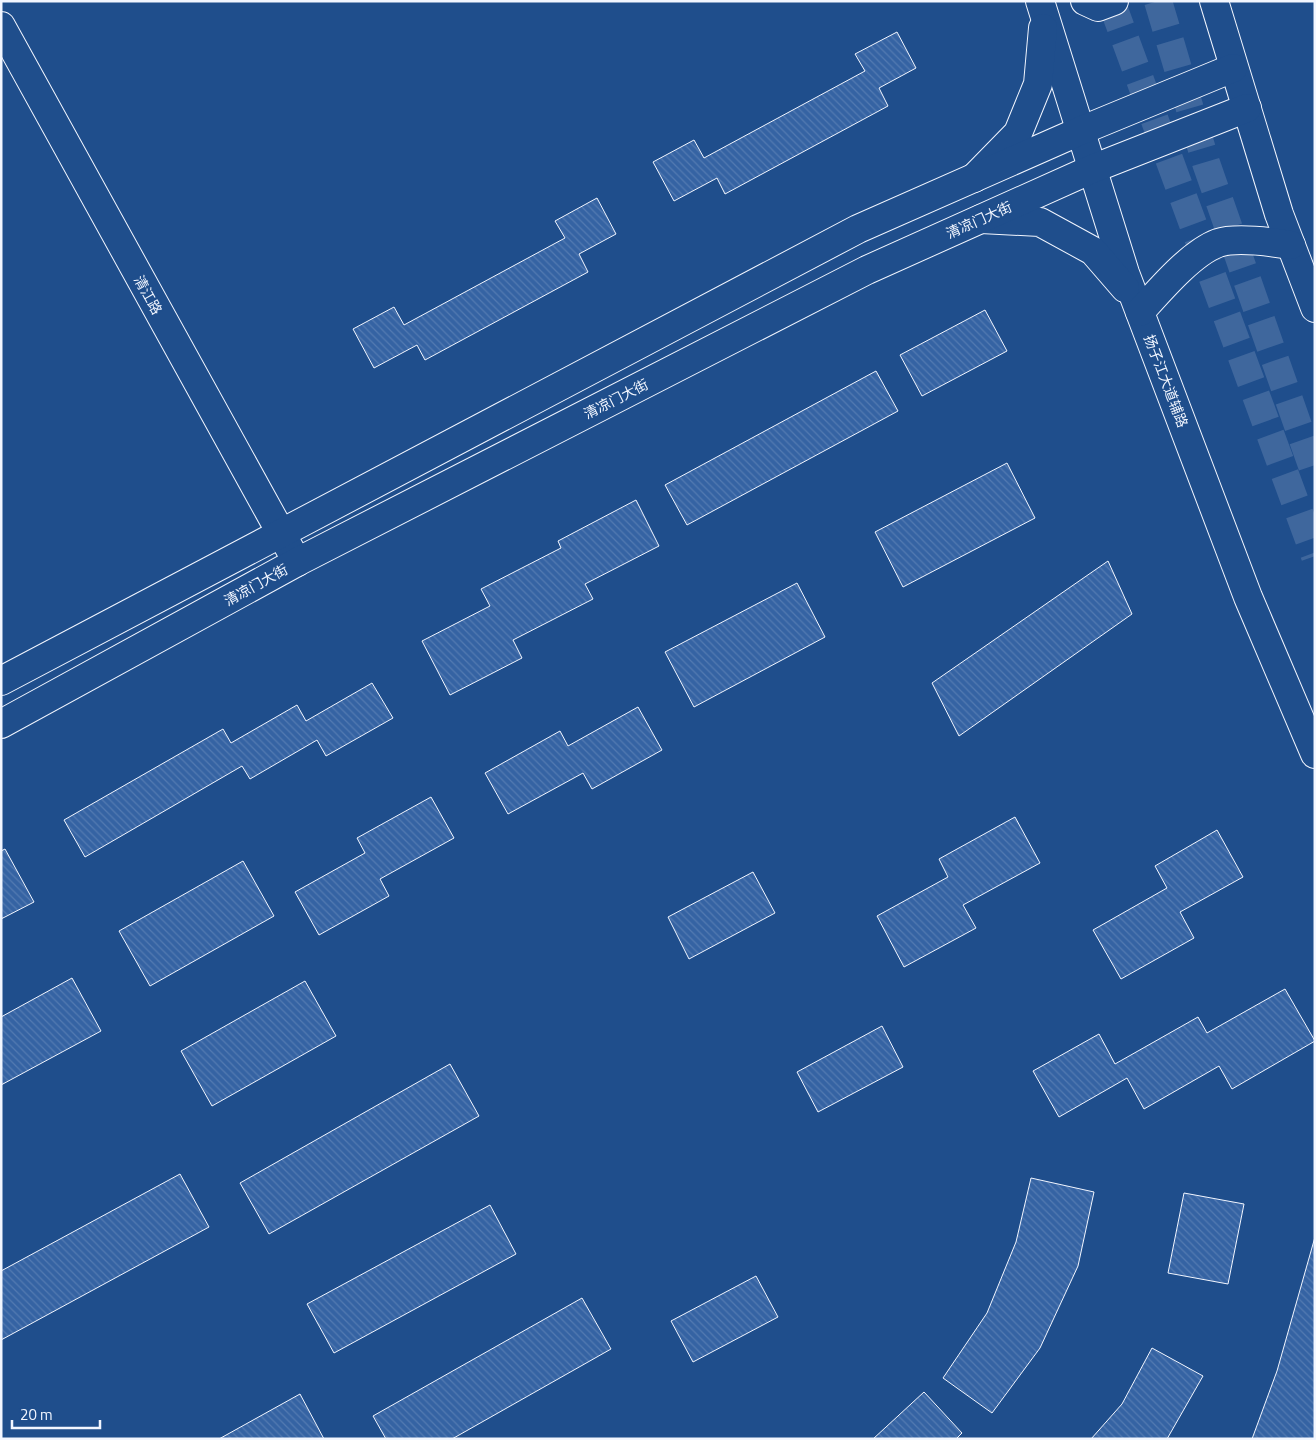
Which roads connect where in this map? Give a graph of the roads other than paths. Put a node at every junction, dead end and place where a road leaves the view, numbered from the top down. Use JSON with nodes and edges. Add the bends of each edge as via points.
{"nodes":[{"id":1,"x":1085,"y":1,"type":"edge"},
{"id":2,"x":1114,"y":1,"type":"edge"},
{"id":3,"x":1214,"y":1,"type":"edge"},
{"id":4,"x":1042,"y":9,"type":"edge"},
{"id":5,"x":1,"y":26,"type":"edge"},
{"id":6,"x":1233,"y":68,"type":"junction"},
{"id":7,"x":1247,"y":108,"type":"junction"},
{"id":8,"x":1080,"y":131,"type":"junction"},
{"id":9,"x":1092,"y":169,"type":"junction"},
{"id":10,"x":972,"y":179,"type":"junction"},
{"id":11,"x":981,"y":219,"type":"junction"},
{"id":12,"x":870,"y":224,"type":"junction"},
{"id":13,"x":1291,"y":245,"type":"junction"},
{"id":14,"x":887,"y":261,"type":"junction"},
{"id":15,"x":1137,"y":306,"type":"junction"},
{"id":16,"x":1315,"y":308,"type":"edge"},
{"id":17,"x":279,"y":533,"type":"junction"},
{"id":18,"x":297,"y":562,"type":"junction"},
{"id":19,"x":1,"y":681,"type":"edge"},
{"id":20,"x":1,"y":724,"type":"edge"},
{"id":21,"x":1315,"y":754,"type":"edge"}],
"edges":[{"from":1,"to":2,"type":"main road","via":[[1098,7]]},
{"from":3,"to":6,"type":"main road"},
{"from":4,"to":8,"type":"main road","name":"扬子江大道辅路"},
{"from":4,"to":10,"type":"main road","via":[[1038,84],[1018,133]]},
{"from":5,"to":17,"type":"main road","name":"清江路"},
{"from":6,"to":7,"type":"main road"},
{"from":6,"to":8,"type":"main road"},
{"from":7,"to":9,"type":"main road","name":"清凉门大街"},
{"from":7,"to":13,"type":"main road"},
{"from":8,"to":9,"type":"main road","name":"扬子江大道辅路"},
{"from":8,"to":10,"type":"main road"},
{"from":9,"to":11,"type":"main road","name":"清凉门大街"},
{"from":9,"to":15,"type":"main road","name":"扬子江大道辅路"},
{"from":10,"to":12,"type":"main road"},
{"from":11,"to":14,"type":"main road","name":"清凉门大街"},
{"from":11,"to":15,"type":"main road","via":[[1040,222],[1092,251]]},
{"from":12,"to":14,"type":"main road"},
{"from":12,"to":17,"type":"main road"},
{"from":13,"to":15,"type":"main road","via":[[1259,240],[1218,243]]},
{"from":13,"to":16,"type":"main road"},
{"from":14,"to":18,"type":"main road","name":"清凉门大街"},
{"from":15,"to":21,"type":"main road","name":"扬子江大道辅路","via":[[1248,597]]},
{"from":17,"to":18,"type":"main road","name":"清江路"},
{"from":17,"to":19,"type":"main road"},
{"from":18,"to":20,"type":"main road","name":"清凉门大街"}]}
